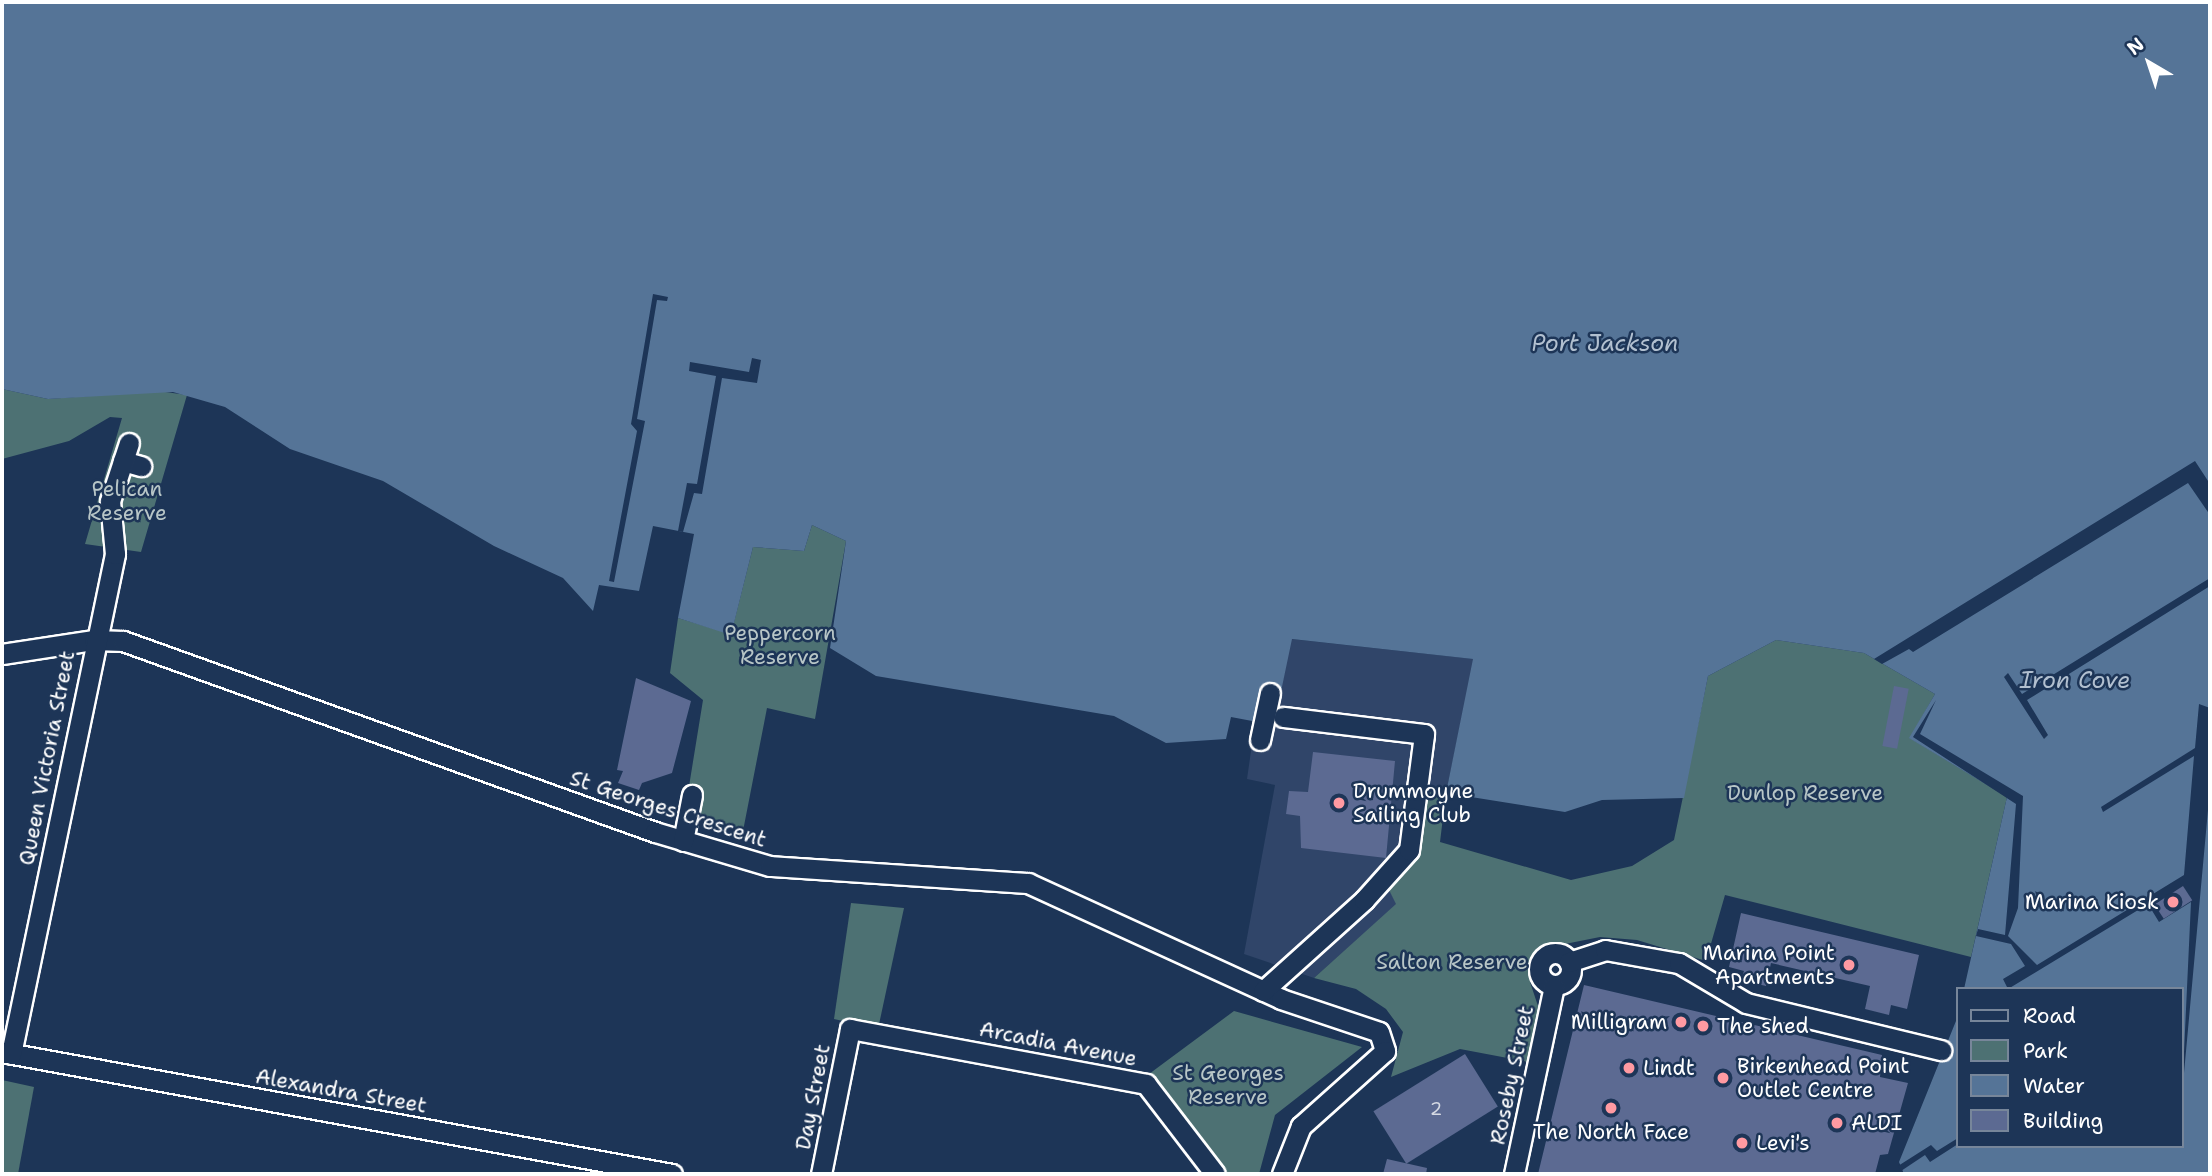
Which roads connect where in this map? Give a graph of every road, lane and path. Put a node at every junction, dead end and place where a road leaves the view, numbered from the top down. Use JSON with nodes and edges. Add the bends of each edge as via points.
{"nodes":[{"id":1,"x":131,"y":456,"type":"dead end"},
{"id":2,"x":94,"y":640,"type":"junction"},
{"id":3,"x":2,"y":654,"type":"edge"},
{"id":4,"x":1270,"y":693,"type":"dead end"},
{"id":5,"x":1283,"y":717,"type":"dead end"},
{"id":6,"x":1260,"y":740,"type":"dead end"},
{"id":7,"x":692,"y":795,"type":"dead end"},
{"id":8,"x":683,"y":841,"type":"junction"},
{"id":9,"x":1569,"y":962,"type":"junction"},
{"id":10,"x":1554,"y":986,"type":"junction"},
{"id":11,"x":1264,"y":991,"type":"junction"},
{"id":12,"x":850,"y":1029,"type":"joint"},
{"id":13,"x":1941,"y":1050,"type":"dead end"},
{"id":14,"x":6,"y":1053,"type":"edge"},
{"id":15,"x":672,"y":1174,"type":"edge"},
{"id":16,"x":821,"y":1174,"type":"edge"},
{"id":17,"x":1215,"y":1174,"type":"edge"},
{"id":18,"x":1282,"y":1174,"type":"edge"},
{"id":19,"x":1514,"y":1174,"type":"edge"}],
"edges":[{"from":1,"to":2,"type":"street","name":"Queen Victoria Street","via":[[110,500],[115,554]]},
{"from":2,"to":3,"type":"street","name":"St Georges Crescent"},
{"from":2,"to":8,"type":"street","name":"St Georges Crescent","via":[[124,641]]},
{"from":2,"to":14,"type":"street","name":"Queen Victoria Street"},
{"from":4,"to":6,"type":"street"},
{"from":5,"to":11,"type":"street","via":[[1424,734],[1409,850],[1364,900]]},
{"from":7,"to":8,"type":"street"},
{"from":8,"to":11,"type":"street","name":"St Georges Crescent","via":[[770,866],[1028,883]]},
{"from":9,"to":10,"type":"street","name":"Roseby Street","via":[[1568,978]]},
{"from":9,"to":10,"type":"street","name":"Roseby Street","via":[[1556,953],[1542,959],[1540,976]]},
{"from":9,"to":13,"type":"street","via":[[1605,950],[1679,963],[1746,1003]]},
{"from":10,"to":19,"type":"street","name":"Roseby Street"},
{"from":11,"to":18,"type":"street","name":"St Georges Crescent","via":[[1374,1028],[1385,1040],[1385,1051],[1301,1126]]},
{"from":12,"to":16,"type":"street","name":"Day Street"},
{"from":12,"to":17,"type":"street","name":"Arcadia Avenue","via":[[1146,1084]]},
{"from":14,"to":15,"type":"street","name":"Alexandra Street"}]}
